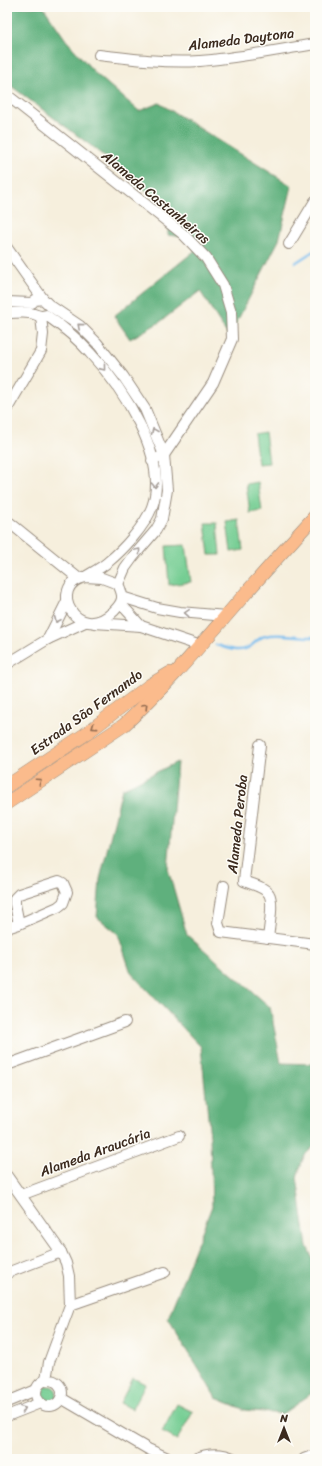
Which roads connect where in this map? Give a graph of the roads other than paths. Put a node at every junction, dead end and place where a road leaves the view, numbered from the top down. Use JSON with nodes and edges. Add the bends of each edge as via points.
{"nodes":[{"id":1,"x":315,"y":44,"type":"edge"},
{"id":2,"x":99,"y":55,"type":"dead end"},
{"id":3,"x":7,"y":95,"type":"edge"},
{"id":4,"x":315,"y":201,"type":"edge"},
{"id":5,"x":289,"y":244,"type":"dead end"},
{"id":6,"x":7,"y":248,"type":"edge"},
{"id":7,"x":7,"y":302,"type":"edge"},
{"id":8,"x":46,"y":302,"type":"junction"},
{"id":9,"x":38,"y":312,"type":"junction"},
{"id":10,"x":7,"y":313,"type":"edge"},
{"id":11,"x":7,"y":409,"type":"edge"},
{"id":12,"x":164,"y":455,"type":"junction"},
{"id":13,"x":152,"y":462,"type":"junction"},
{"id":14,"x":315,"y":516,"type":"edge"},
{"id":15,"x":10,"y":523,"type":"dead end"},
{"id":16,"x":82,"y":578,"type":"junction"},
{"id":17,"x":118,"y":584,"type":"junction"},
{"id":18,"x":67,"y":601,"type":"junction"},
{"id":19,"x":122,"y":601,"type":"junction"},
{"id":20,"x":226,"y":616,"type":"junction"},
{"id":21,"x":88,"y":622,"type":"junction"},
{"id":22,"x":140,"y":626,"type":"junction"},
{"id":23,"x":48,"y":639,"type":"junction"},
{"id":24,"x":201,"y":646,"type":"junction"},
{"id":25,"x":7,"y":664,"type":"edge"},
{"id":26,"x":184,"y":665,"type":"junction"},
{"id":27,"x":260,"y":745,"type":"dead end"},
{"id":28,"x":7,"y":786,"type":"edge"},
{"id":29,"x":7,"y":803,"type":"edge"},
{"id":30,"x":224,"y":886,"type":"dead end"},
{"id":31,"x":19,"y":924,"type":"junction"},
{"id":32,"x":7,"y":928,"type":"edge"},
{"id":33,"x":268,"y":938,"type":"junction"},
{"id":34,"x":315,"y":944,"type":"edge"},
{"id":35,"x":125,"y":1022,"type":"dead end"},
{"id":36,"x":7,"y":1065,"type":"edge"},
{"id":37,"x":179,"y":1136,"type":"dead end"},
{"id":38,"x":7,"y":1176,"type":"edge"},
{"id":39,"x":21,"y":1195,"type":"junction"},
{"id":40,"x":61,"y":1252,"type":"junction"},
{"id":41,"x":165,"y":1272,"type":"dead end"},
{"id":42,"x":7,"y":1273,"type":"edge"},
{"id":43,"x":70,"y":1305,"type":"junction"},
{"id":44,"x":46,"y":1380,"type":"junction"},
{"id":45,"x":36,"y":1390,"type":"junction"},
{"id":46,"x":62,"y":1398,"type":"junction"},
{"id":47,"x":7,"y":1402,"type":"edge"},
{"id":48,"x":40,"y":1403,"type":"junction"},
{"id":49,"x":7,"y":1416,"type":"edge"},
{"id":50,"x":315,"y":1455,"type":"edge"},
{"id":51,"x":198,"y":1458,"type":"edge"},
{"id":52,"x":170,"y":1459,"type":"edge"},
{"id":53,"x":235,"y":1459,"type":"edge"},
{"id":54,"x":304,"y":1459,"type":"edge"}],
"edges":[{"from":1,"to":2,"type":"street","name":"Alameda Daytona","via":[[199,61],[160,61]]},
{"from":3,"to":12,"type":"street","name":"Alameda Castanheiras","via":[[183,234],[206,258],[223,285],[232,312],[232,339],[213,383]]},
{"from":4,"to":5,"type":"street"},
{"from":6,"to":8,"type":"street"},
{"from":7,"to":9,"type":"street"},
{"from":8,"to":9,"type":"street","via":[[48,312]]},
{"from":8,"to":9,"type":"street","via":[[35,300]]},
{"from":12,"to":8,"type":"street","one_way":true,"via":[[145,409],[123,376],[80,326]]},
{"from":9,"to":10,"type":"street"},
{"from":9,"to":11,"type":"street","via":[[43,334],[40,351]]},
{"from":9,"to":13,"type":"street","one_way":true,"via":[[76,339],[105,369],[135,413],[149,447]]},
{"from":12,"to":13,"type":"street"},
{"from":17,"to":12,"type":"street","one_way":true,"via":[[125,568],[162,519],[167,490]]},
{"from":13,"to":16,"type":"street","one_way":true,"via":[[155,487],[151,509],[139,529],[109,562]]},
{"from":14,"to":20,"type":"main road","name":"Estrada São Fernando"},
{"from":15,"to":16,"type":"street"},
{"from":16,"to":17,"type":"street","via":[[102,578]]},
{"from":16,"to":18,"type":"street","via":[[70,586]]},
{"from":17,"to":19,"type":"street"},
{"from":18,"to":21,"type":"street","via":[[69,610],[75,617]]},
{"from":18,"to":23,"type":"street","one_way":true},
{"from":20,"to":19,"type":"street","one_way":true,"via":[[180,612]]},
{"from":19,"to":21,"type":"street","via":[[111,614],[100,620]]},
{"from":19,"to":22,"type":"street"},
{"from":20,"to":24,"type":"main road","name":"Estrada São Fernando"},
{"from":21,"to":22,"type":"street"},
{"from":21,"to":23,"type":"street"},
{"from":22,"to":24,"type":"street"},
{"from":23,"to":25,"type":"street"},
{"from":24,"to":26,"type":"main road","name":"Estrada São Fernando"},
{"from":26,"to":28,"type":"main road","name":"Estrada São Fernando","one_way":true,"via":[[150,685],[84,735]]},
{"from":29,"to":26,"type":"main road","name":"Estrada São Fernando","one_way":true,"via":[[124,725]]},
{"from":27,"to":33,"type":"street","name":"Alameda Peroba","via":[[244,881],[269,893],[271,901]]},
{"from":30,"to":33,"type":"street","via":[[218,924],[221,932]]},
{"from":31,"to":31,"type":"street","via":[[58,907],[67,892],[63,883],[53,882],[19,894],[15,898]]},
{"from":31,"to":32,"type":"street"},
{"from":33,"to":34,"type":"street"},
{"from":35,"to":36,"type":"street"},
{"from":37,"to":39,"type":"street","name":"Alameda Araucária"},
{"from":38,"to":39,"type":"street"},
{"from":39,"to":40,"type":"street"},
{"from":40,"to":42,"type":"street"},
{"from":40,"to":43,"type":"street","via":[[69,1276]]},
{"from":41,"to":43,"type":"street"},
{"from":43,"to":44,"type":"street","via":[[49,1362]]},
{"from":44,"to":45,"type":"street"},
{"from":44,"to":46,"type":"street","via":[[54,1381],[61,1386]]},
{"from":45,"to":47,"type":"street"},
{"from":45,"to":48,"type":"street"},
{"from":46,"to":48,"type":"street","via":[[52,1406]]},
{"from":46,"to":52,"type":"street","via":[[148,1449]]},
{"from":49,"to":48,"type":"street","one_way":true},
{"from":50,"to":54,"type":"street"},
{"from":51,"to":53,"type":"street","via":[[220,1454]]}]}
